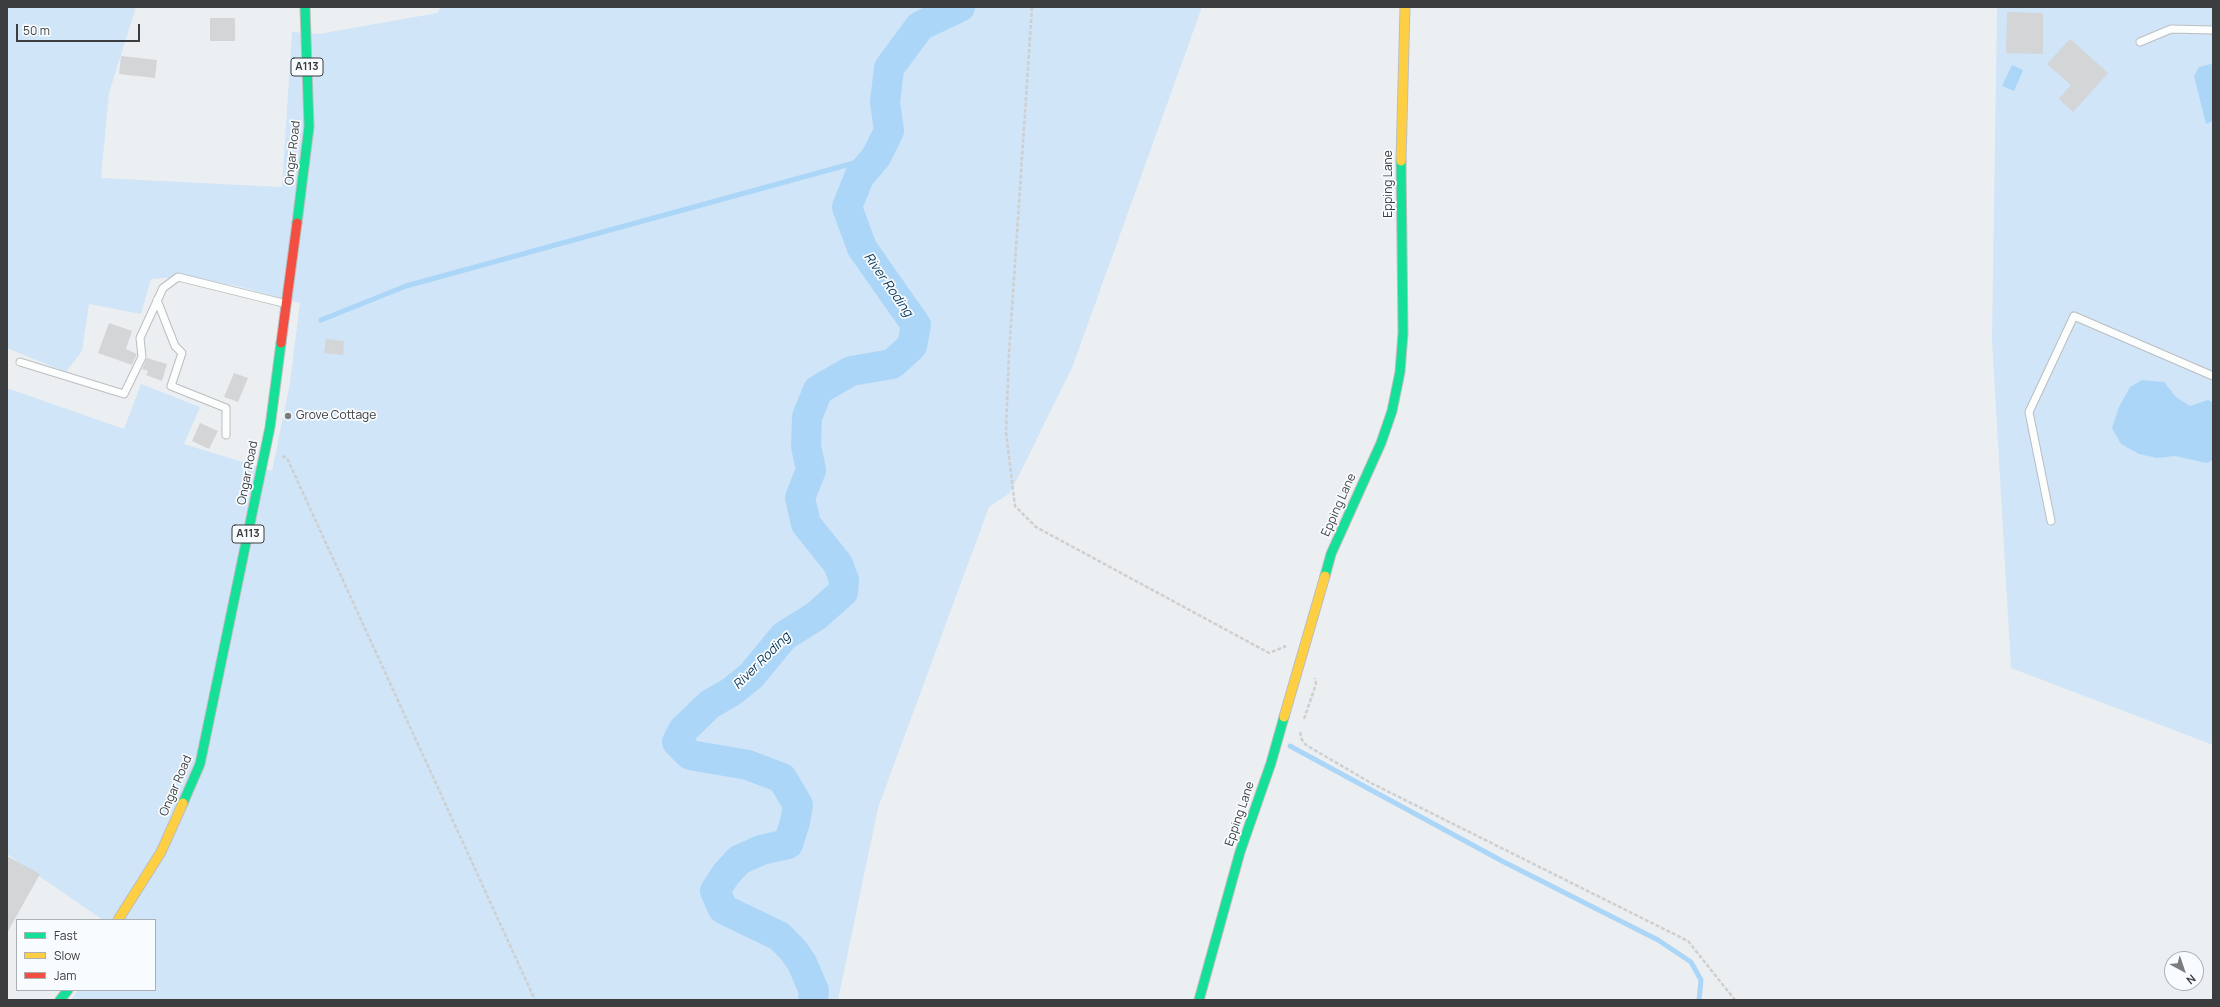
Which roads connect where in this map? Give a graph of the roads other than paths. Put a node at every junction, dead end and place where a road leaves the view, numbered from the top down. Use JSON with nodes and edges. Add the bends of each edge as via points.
{"nodes":[{"id":1,"x":305,"y":7,"type":"edge"},
{"id":2,"x":1405,"y":7,"type":"edge"},
{"id":3,"x":2213,"y":30,"type":"edge"},
{"id":4,"x":2140,"y":42,"type":"dead end"},
{"id":5,"x":157,"y":300,"type":"junction"},
{"id":6,"x":287,"y":304,"type":"junction"},
{"id":7,"x":20,"y":362,"type":"dead end"},
{"id":8,"x":2213,"y":376,"type":"edge"},
{"id":9,"x":226,"y":435,"type":"dead end"},
{"id":10,"x":2051,"y":521,"type":"dead end"},
{"id":11,"x":119,"y":919,"type":"edge"},
{"id":12,"x":67,"y":991,"type":"edge"},
{"id":13,"x":60,"y":1000,"type":"edge"},
{"id":14,"x":1200,"y":1000,"type":"edge"}],
"edges":[{"from":1,"to":6,"type":"street","name":"Ongar Road","number":"A113","via":[[309,127]]},
{"from":2,"to":14,"type":"street","name":"Epping Lane","via":[[1401,153],[1403,333],[1400,372],[1392,411],[1381,443],[1331,554],[1271,763],[1240,852]]},
{"from":3,"to":4,"type":"lane","via":[[2171,29]]},
{"from":5,"to":6,"type":"lane","via":[[163,288],[178,277]]},
{"from":5,"to":7,"type":"lane","via":[[140,338],[142,357],[124,394]]},
{"from":5,"to":9,"type":"lane","via":[[175,346],[182,353],[171,386],[226,408]]},
{"from":6,"to":11,"type":"street","name":"Ongar Road","number":"A113","via":[[265,448],[200,764],[161,852]]},
{"from":8,"to":10,"type":"lane","via":[[2074,316],[2029,412]]},
{"from":12,"to":13,"type":"street"}]}
